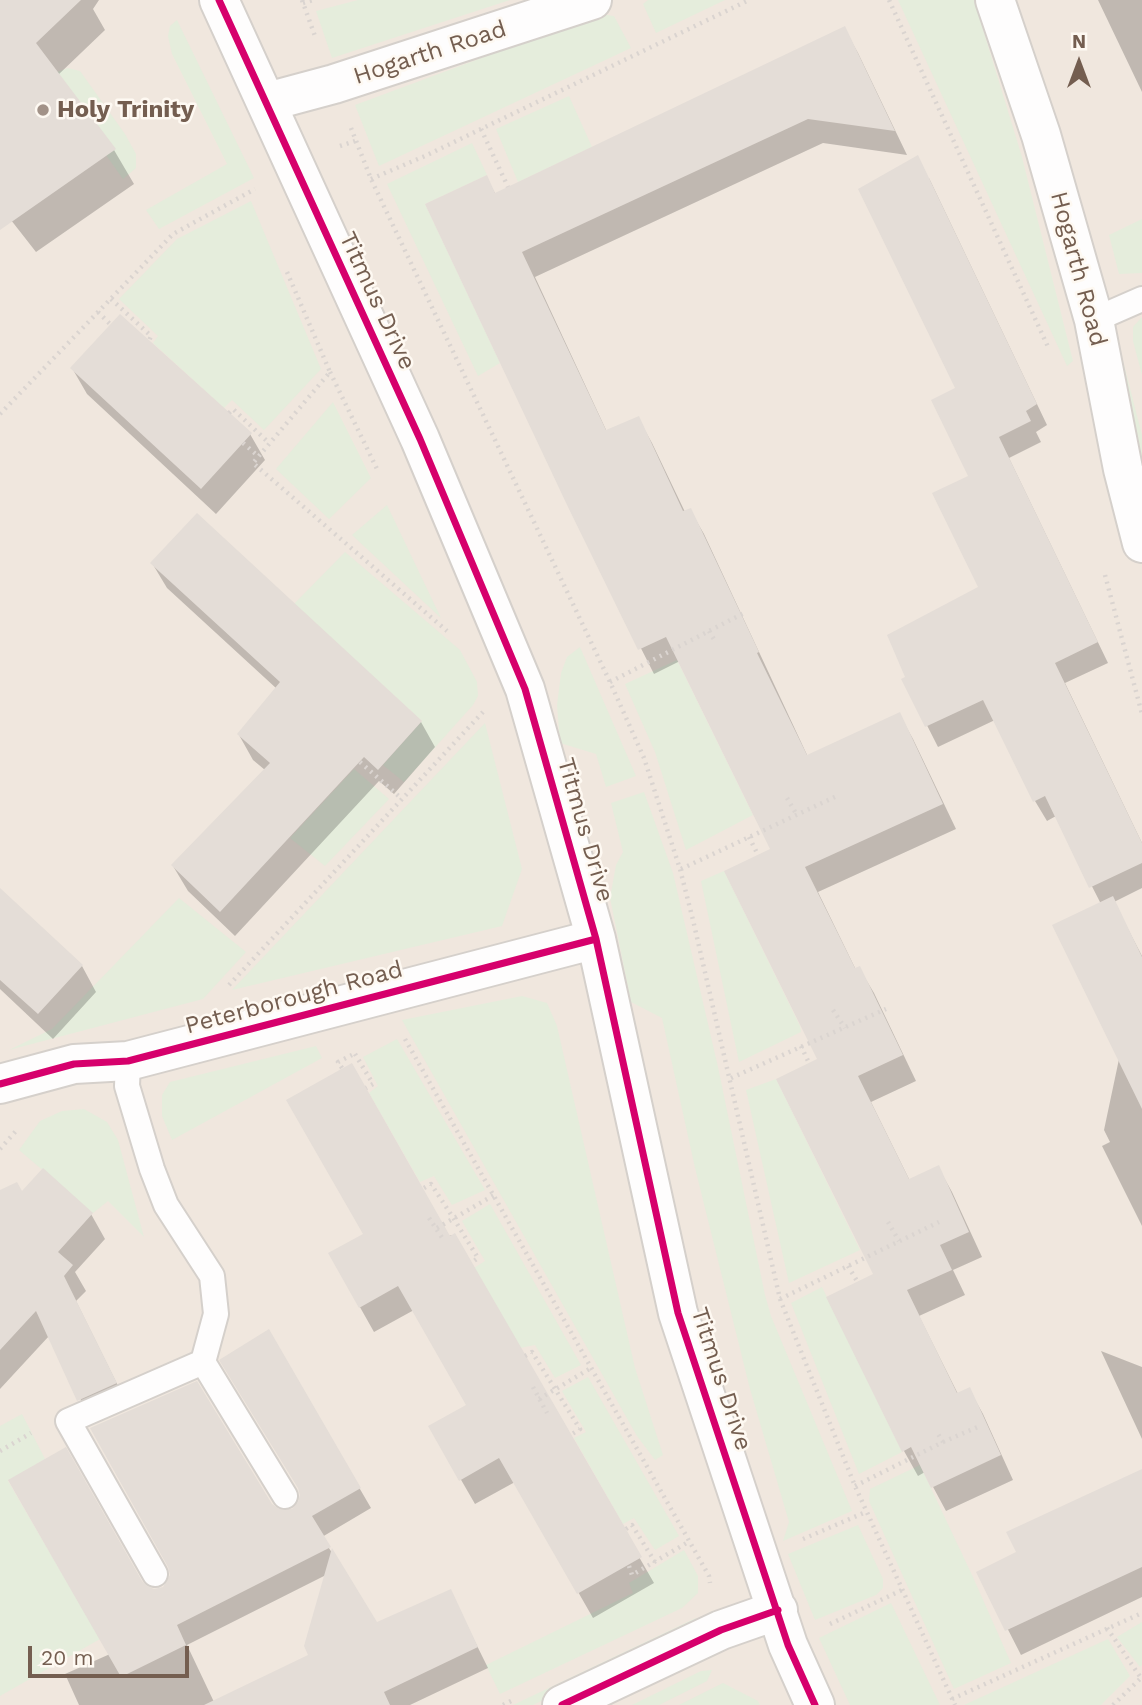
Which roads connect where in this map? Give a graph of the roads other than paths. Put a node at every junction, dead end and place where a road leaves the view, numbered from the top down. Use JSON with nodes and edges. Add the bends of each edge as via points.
{"nodes":[{"id":1,"x":219,"y":0,"type":"edge"},
{"id":2,"x":592,"y":0,"type":"edge"},
{"id":3,"x":995,"y":0,"type":"edge"},
{"id":4,"x":267,"y":102,"type":"junction"},
{"id":5,"x":1142,"y":299,"type":"edge"},
{"id":6,"x":1094,"y":320,"type":"junction"},
{"id":7,"x":1142,"y":543,"type":"edge"},
{"id":8,"x":596,"y":939,"type":"junction"},
{"id":9,"x":128,"y":1061,"type":"junction"},
{"id":10,"x":0,"y":1084,"type":"edge"},
{"id":11,"x":203,"y":1362,"type":"junction"},
{"id":12,"x":285,"y":1496,"type":"dead end"},
{"id":13,"x":155,"y":1574,"type":"dead end"},
{"id":14,"x":778,"y":1610,"type":"junction"},
{"id":15,"x":562,"y":1705,"type":"edge"},
{"id":16,"x":815,"y":1705,"type":"edge"}],
"edges":[{"from":1,"to":4,"type":"street","name":"Titmus Drive"},
{"from":2,"to":4,"type":"street","name":"Hogarth Road"},
{"from":3,"to":6,"type":"street","name":"Hogarth Road","via":[[1041,135]]},
{"from":4,"to":8,"type":"street","name":"Titmus Drive","via":[[420,439],[525,689]]},
{"from":5,"to":6,"type":"lane"},
{"from":6,"to":7,"type":"street","name":"Hogarth Road"},
{"from":8,"to":9,"type":"street","name":"Peterborough Road"},
{"from":8,"to":14,"type":"street","name":"Titmus Drive","via":[[678,1313]]},
{"from":9,"to":10,"type":"street","name":"Peterborough Road","via":[[74,1064]]},
{"from":9,"to":11,"type":"lane","via":[[127,1086],[137,1124],[166,1205],[212,1276],[216,1314]]},
{"from":11,"to":12,"type":"lane"},
{"from":11,"to":13,"type":"lane","via":[[68,1421]]},
{"from":14,"to":15,"type":"street","via":[[721,1630]]},
{"from":14,"to":16,"type":"street","name":"Titmus Drive"}]}
